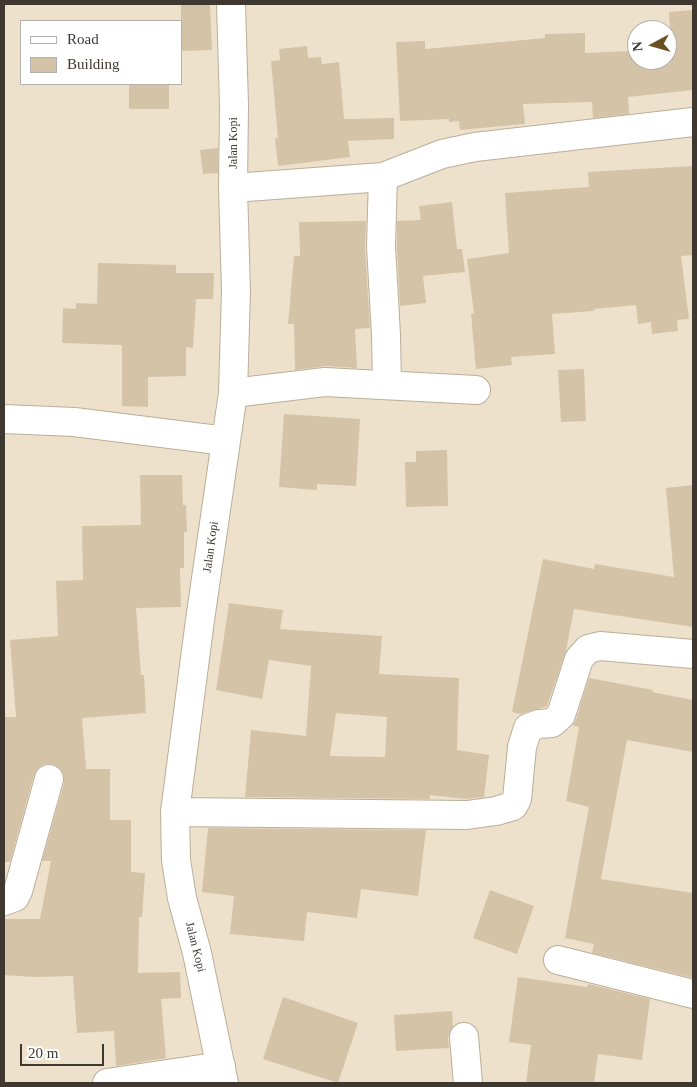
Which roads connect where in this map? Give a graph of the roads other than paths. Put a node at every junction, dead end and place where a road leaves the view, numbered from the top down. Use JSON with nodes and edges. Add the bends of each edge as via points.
{"nodes":[{"id":1,"x":230,"y":4,"type":"edge"},
{"id":2,"x":693,"y":122,"type":"edge"},
{"id":3,"x":383,"y":177,"type":"junction"},
{"id":4,"x":234,"y":188,"type":"junction"},
{"id":5,"x":387,"y":384,"type":"junction"},
{"id":6,"x":476,"y":390,"type":"dead end"},
{"id":7,"x":233,"y":393,"type":"junction"},
{"id":8,"x":4,"y":419,"type":"edge"},
{"id":9,"x":226,"y":441,"type":"junction"},
{"id":10,"x":693,"y":654,"type":"edge"},
{"id":11,"x":49,"y":779,"type":"dead end"},
{"id":12,"x":175,"y":812,"type":"junction"},
{"id":13,"x":4,"y":901,"type":"edge"},
{"id":14,"x":558,"y":960,"type":"dead end"},
{"id":15,"x":693,"y":994,"type":"edge"},
{"id":16,"x":464,"y":1037,"type":"dead end"},
{"id":17,"x":223,"y":1075,"type":"edge"},
{"id":18,"x":107,"y":1083,"type":"edge"},
{"id":19,"x":468,"y":1083,"type":"edge"}],
"edges":[{"from":1,"to":4,"type":"street","name":"Jalan Kopi"},
{"from":2,"to":3,"type":"street","via":[[475,147],[442,154]]},
{"from":3,"to":4,"type":"street"},
{"from":3,"to":5,"type":"street","via":[[381,246]]},
{"from":4,"to":7,"type":"street","name":"Jalan Kopi"},
{"from":5,"to":6,"type":"street"},
{"from":5,"to":7,"type":"street","via":[[325,382]]},
{"from":7,"to":9,"type":"street","name":"Jalan Kopi"},
{"from":8,"to":9,"type":"street","via":[[74,422]]},
{"from":9,"to":12,"type":"street","name":"Jalan Kopi"},
{"from":10,"to":12,"type":"street","via":[[600,646],[588,649],[579,659],[561,715],[552,723],[528,728],[522,747],[517,799],[513,806],[496,812]]},
{"from":11,"to":13,"type":"street","via":[[18,891],[14,897]]},
{"from":12,"to":17,"type":"street","name":"Jalan Kopi","via":[[176,860],[181,889]]},
{"from":14,"to":15,"type":"street"},
{"from":16,"to":19,"type":"street"},
{"from":17,"to":18,"type":"street"}]}
